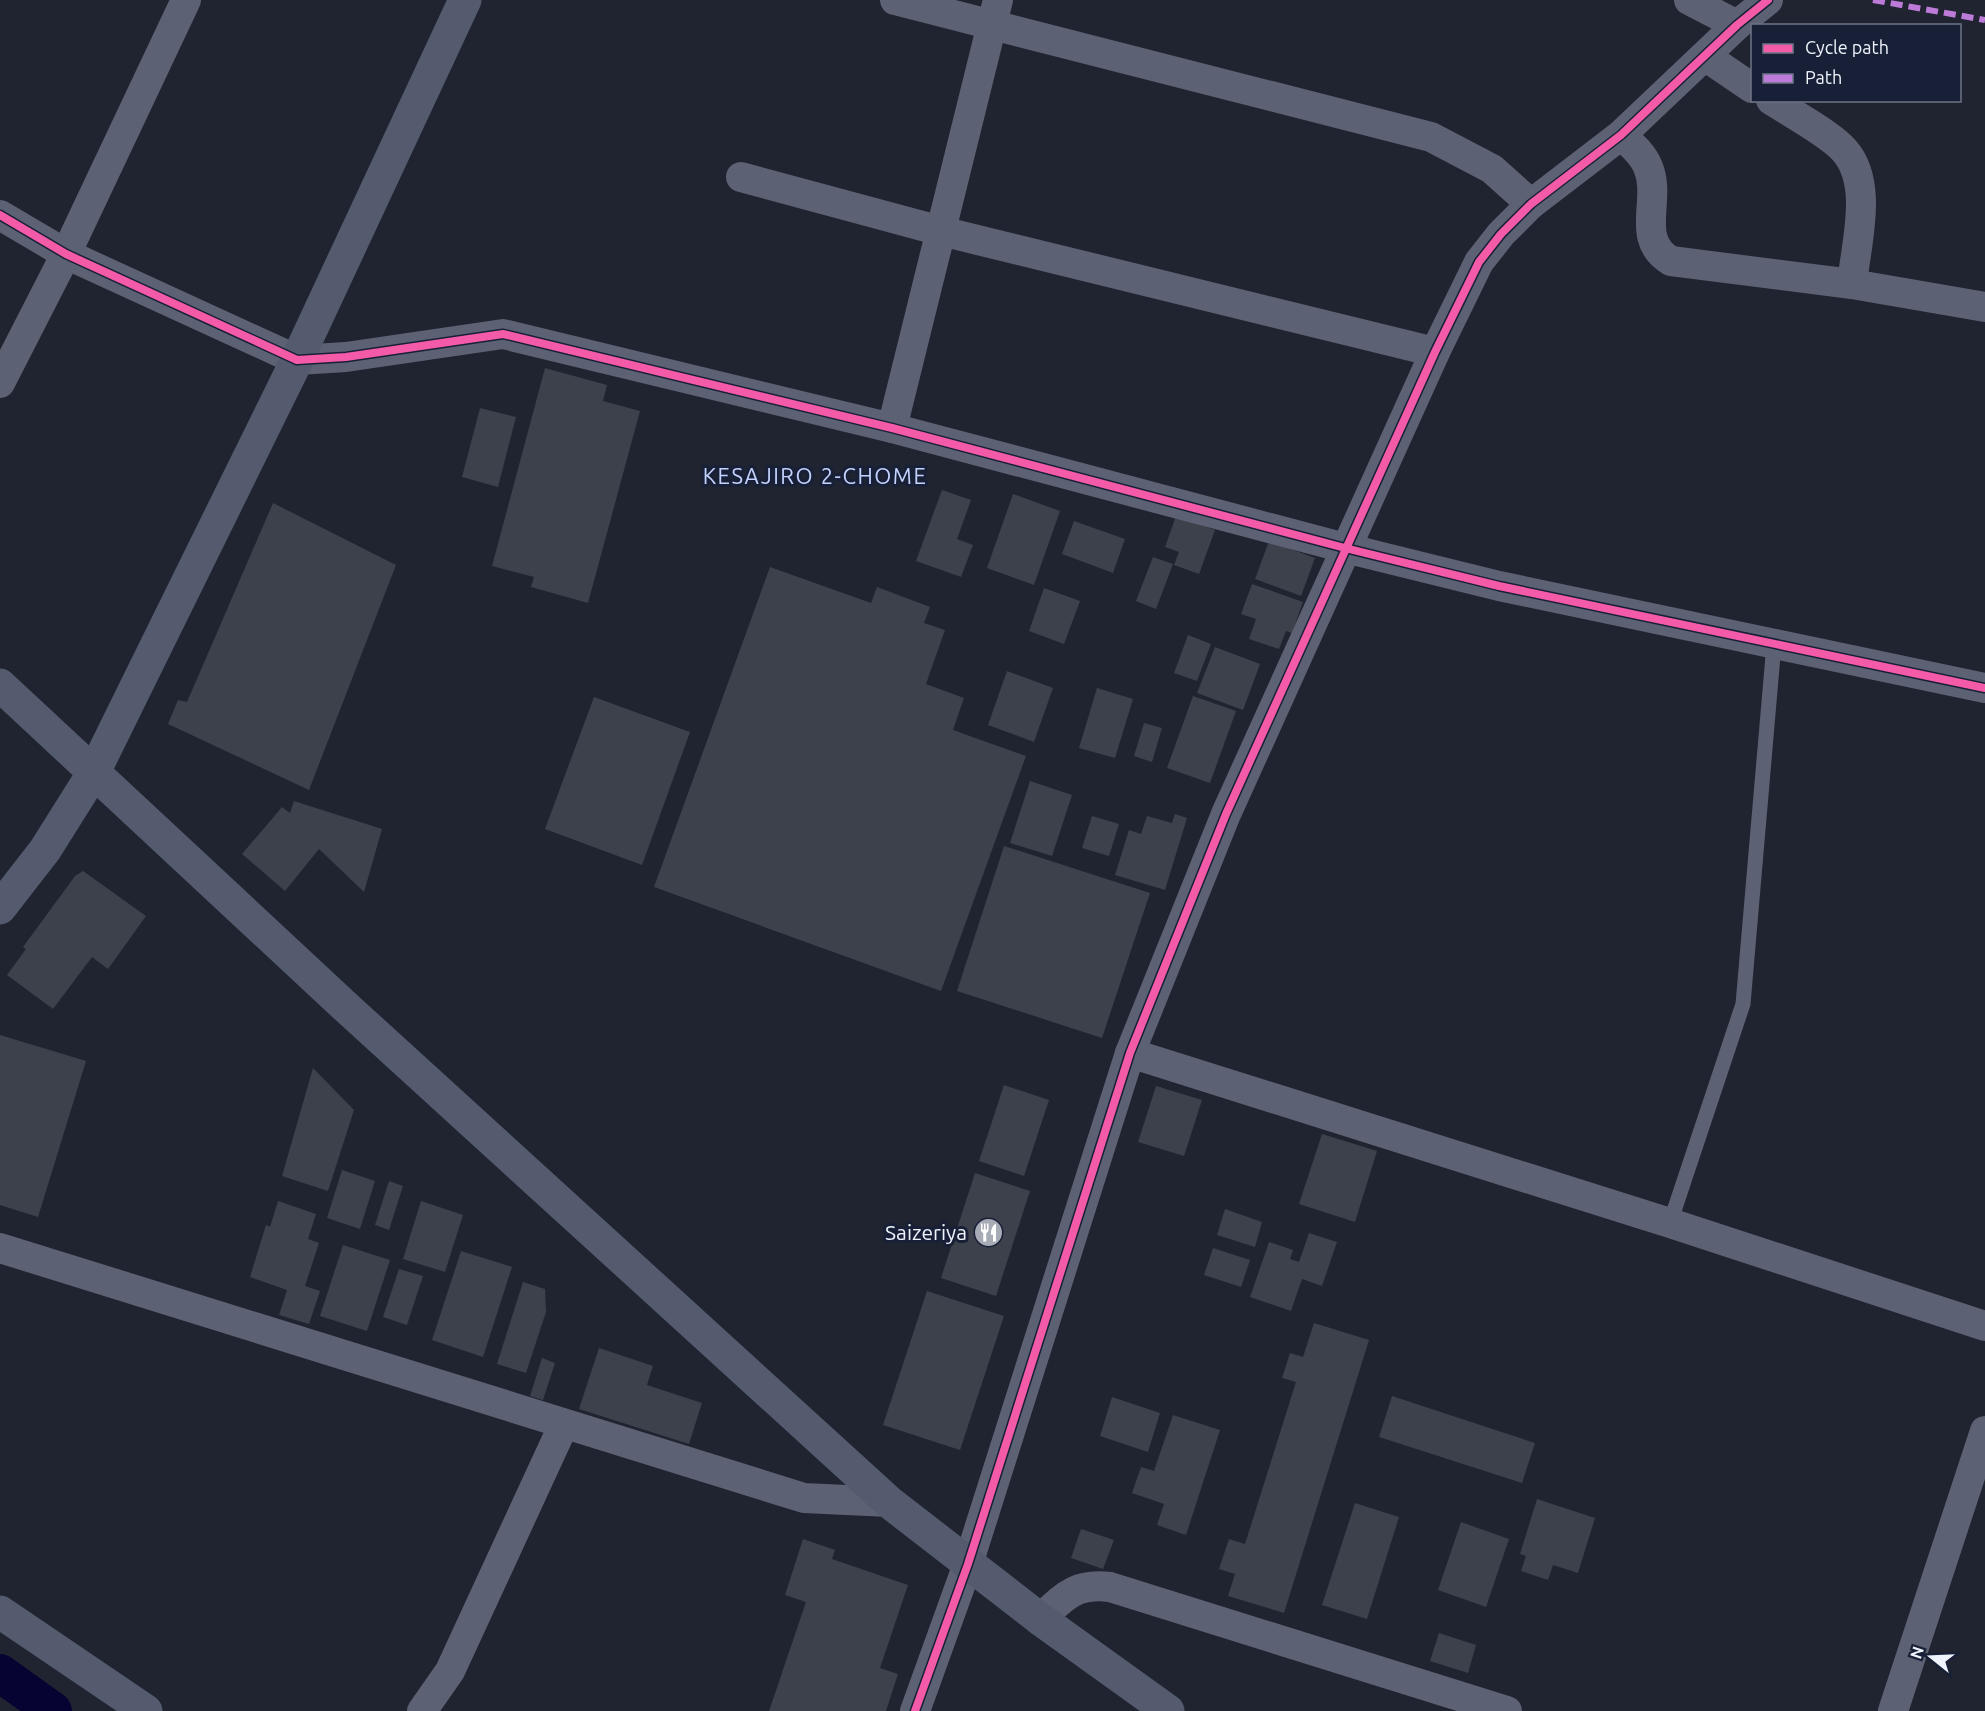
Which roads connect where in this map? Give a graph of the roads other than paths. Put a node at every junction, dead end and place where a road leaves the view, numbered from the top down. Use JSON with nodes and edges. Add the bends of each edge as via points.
{"nodes":[{"id":1,"x":186,"y":0,"type":"edge"},
{"id":2,"x":465,"y":0,"type":"edge"},
{"id":3,"x":895,"y":0,"type":"edge"},
{"id":4,"x":1689,"y":0,"type":"edge"},
{"id":5,"x":1768,"y":0,"type":"edge"},
{"id":6,"x":995,"y":12,"type":"edge"},
{"id":7,"x":1737,"y":26,"type":"junction"},
{"id":8,"x":1705,"y":56,"type":"junction"},
{"id":9,"x":1751,"y":87,"type":"edge"},
{"id":10,"x":1774,"y":102,"type":"edge"},
{"id":11,"x":1621,"y":135,"type":"junction"},
{"id":12,"x":741,"y":177,"type":"dead end"},
{"id":13,"x":1531,"y":204,"type":"junction"},
{"id":14,"x":0,"y":215,"type":"edge"},
{"id":15,"x":941,"y":231,"type":"junction"},
{"id":16,"x":66,"y":254,"type":"junction"},
{"id":17,"x":1852,"y":284,"type":"junction"},
{"id":18,"x":1985,"y":308,"type":"edge"},
{"id":19,"x":1434,"y":352,"type":"junction"},
{"id":20,"x":297,"y":360,"type":"junction"},
{"id":21,"x":0,"y":382,"type":"edge"},
{"id":22,"x":892,"y":428,"type":"junction"},
{"id":23,"x":1345,"y":548,"type":"junction"},
{"id":24,"x":1774,"y":644,"type":"junction"},
{"id":25,"x":0,"y":686,"type":"edge"},
{"id":26,"x":1985,"y":688,"type":"edge"},
{"id":27,"x":94,"y":772,"type":"junction"},
{"id":28,"x":0,"y":908,"type":"edge"},
{"id":29,"x":1130,"y":1053,"type":"junction"},
{"id":30,"x":1670,"y":1223,"type":"junction"},
{"id":31,"x":0,"y":1248,"type":"edge"},
{"id":32,"x":1985,"y":1326,"type":"edge"},
{"id":33,"x":564,"y":1424,"type":"junction"},
{"id":34,"x":1985,"y":1431,"type":"edge"},
{"id":35,"x":889,"y":1502,"type":"junction"},
{"id":36,"x":968,"y":1564,"type":"junction"},
{"id":37,"x":0,"y":1612,"type":"edge"},
{"id":38,"x":1040,"y":1619,"type":"junction"},
{"id":39,"x":146,"y":1711,"type":"edge"},
{"id":40,"x":422,"y":1711,"type":"edge"},
{"id":41,"x":915,"y":1711,"type":"edge"},
{"id":42,"x":1168,"y":1711,"type":"edge"},
{"id":43,"x":1507,"y":1711,"type":"edge"},
{"id":44,"x":1893,"y":1711,"type":"edge"}],
"edges":[{"from":1,"to":16,"type":"street"},
{"from":2,"to":20,"type":"street"},
{"from":3,"to":6,"type":"street"},
{"from":4,"to":7,"type":"street"},
{"from":5,"to":7,"type":"street"},
{"from":6,"to":13,"type":"street","via":[[1431,137],[1492,169]]},
{"from":6,"to":15,"type":"street"},
{"from":7,"to":8,"type":"street"},
{"from":8,"to":9,"type":"street"},
{"from":8,"to":11,"type":"street"},
{"from":10,"to":17,"type":"street","via":[[1843,148],[1856,168],[1859,218]]},
{"from":11,"to":13,"type":"street"},
{"from":11,"to":17,"type":"street","via":[[1638,151],[1648,168],[1652,237],[1657,253],[1671,261]]},
{"from":12,"to":15,"type":"street"},
{"from":13,"to":19,"type":"street","via":[[1479,262]]},
{"from":14,"to":16,"type":"street"},
{"from":15,"to":19,"type":"street"},
{"from":15,"to":22,"type":"street"},
{"from":16,"to":20,"type":"street"},
{"from":16,"to":21,"type":"street"},
{"from":17,"to":18,"type":"street"},
{"from":19,"to":23,"type":"street"},
{"from":20,"to":22,"type":"street","via":[[346,357],[504,334]]},
{"from":20,"to":27,"type":"street"},
{"from":22,"to":23,"type":"street"},
{"from":23,"to":24,"type":"street","via":[[1499,586]]},
{"from":23,"to":29,"type":"street","via":[[1226,814]]},
{"from":24,"to":26,"type":"street"},
{"from":24,"to":30,"type":"lane","via":[[1743,1004]]},
{"from":25,"to":27,"type":"street"},
{"from":27,"to":28,"type":"street","via":[[45,850]]},
{"from":27,"to":35,"type":"street"},
{"from":29,"to":30,"type":"street"},
{"from":29,"to":36,"type":"street"},
{"from":30,"to":32,"type":"street"},
{"from":31,"to":33,"type":"street"},
{"from":33,"to":35,"type":"street","via":[[804,1498]]},
{"from":33,"to":40,"type":"street","via":[[450,1671]]},
{"from":34,"to":44,"type":"street"},
{"from":35,"to":36,"type":"street"},
{"from":36,"to":38,"type":"street"},
{"from":36,"to":41,"type":"street"},
{"from":37,"to":39,"type":"street"},
{"from":38,"to":42,"type":"street"},
{"from":38,"to":43,"type":"street","via":[[1067,1594],[1090,1585],[1110,1587]]}]}
